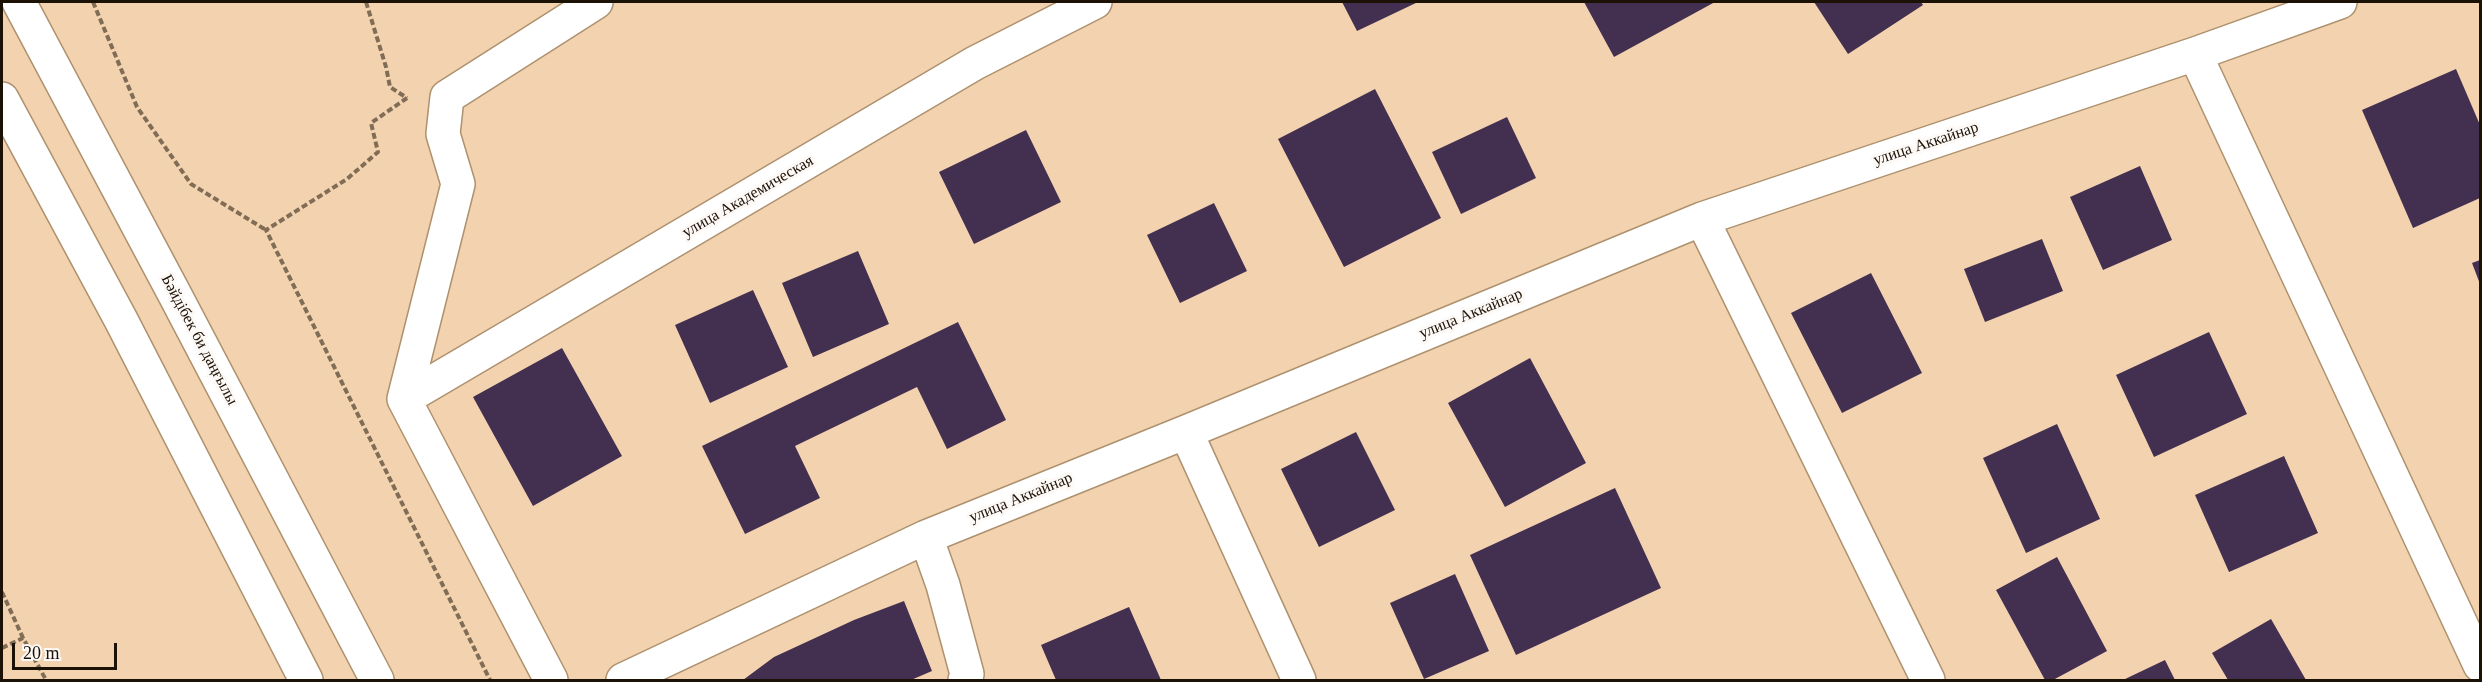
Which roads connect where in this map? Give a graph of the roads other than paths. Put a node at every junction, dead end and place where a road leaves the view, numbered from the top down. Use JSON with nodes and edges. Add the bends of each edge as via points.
{"nodes":[{"id":1,"x":19,"y":2,"type":"edge"},
{"id":2,"x":596,"y":2,"type":"edge"},
{"id":3,"x":1095,"y":2,"type":"edge"},
{"id":4,"x":2340,"y":2,"type":"edge"},
{"id":5,"x":2195,"y":54,"type":"junction"},
{"id":6,"x":3,"y":104,"type":"edge"},
{"id":7,"x":1702,"y":219,"type":"junction"},
{"id":8,"x":404,"y":399,"type":"junction"},
{"id":9,"x":1186,"y":432,"type":"junction"},
{"id":10,"x":926,"y":537,"type":"junction"},
{"id":11,"x":2481,"y":665,"type":"edge"},
{"id":12,"x":306,"y":681,"type":"edge"},
{"id":13,"x":376,"y":681,"type":"edge"},
{"id":14,"x":551,"y":681,"type":"edge"},
{"id":15,"x":623,"y":681,"type":"edge"},
{"id":16,"x":965,"y":681,"type":"edge"},
{"id":17,"x":1299,"y":681,"type":"edge"},
{"id":18,"x":1928,"y":681,"type":"edge"}],
"edges":[{"from":1,"to":13,"type":"street","name":"Бәйдібек би даңғылы"},
{"from":2,"to":8,"type":"street","via":[[447,97],[443,134],[458,184]]},
{"from":3,"to":8,"type":"street","name":"улица Академическая","via":[[975,63]]},
{"from":4,"to":5,"type":"street","name":"улица Аккайнар"},
{"from":5,"to":7,"type":"street","name":"улица Аккайнар"},
{"from":5,"to":11,"type":"street"},
{"from":6,"to":12,"type":"street","via":[[121,320]]},
{"from":7,"to":9,"type":"street","name":"улица Аккайнар"},
{"from":7,"to":18,"type":"street"},
{"from":8,"to":14,"type":"street"},
{"from":9,"to":10,"type":"street","name":"улица Аккайнар"},
{"from":9,"to":17,"type":"street"},
{"from":10,"to":15,"type":"street","name":"улица Аккайнар"},
{"from":10,"to":16,"type":"street","via":[[943,585],[967,674]]}]}
